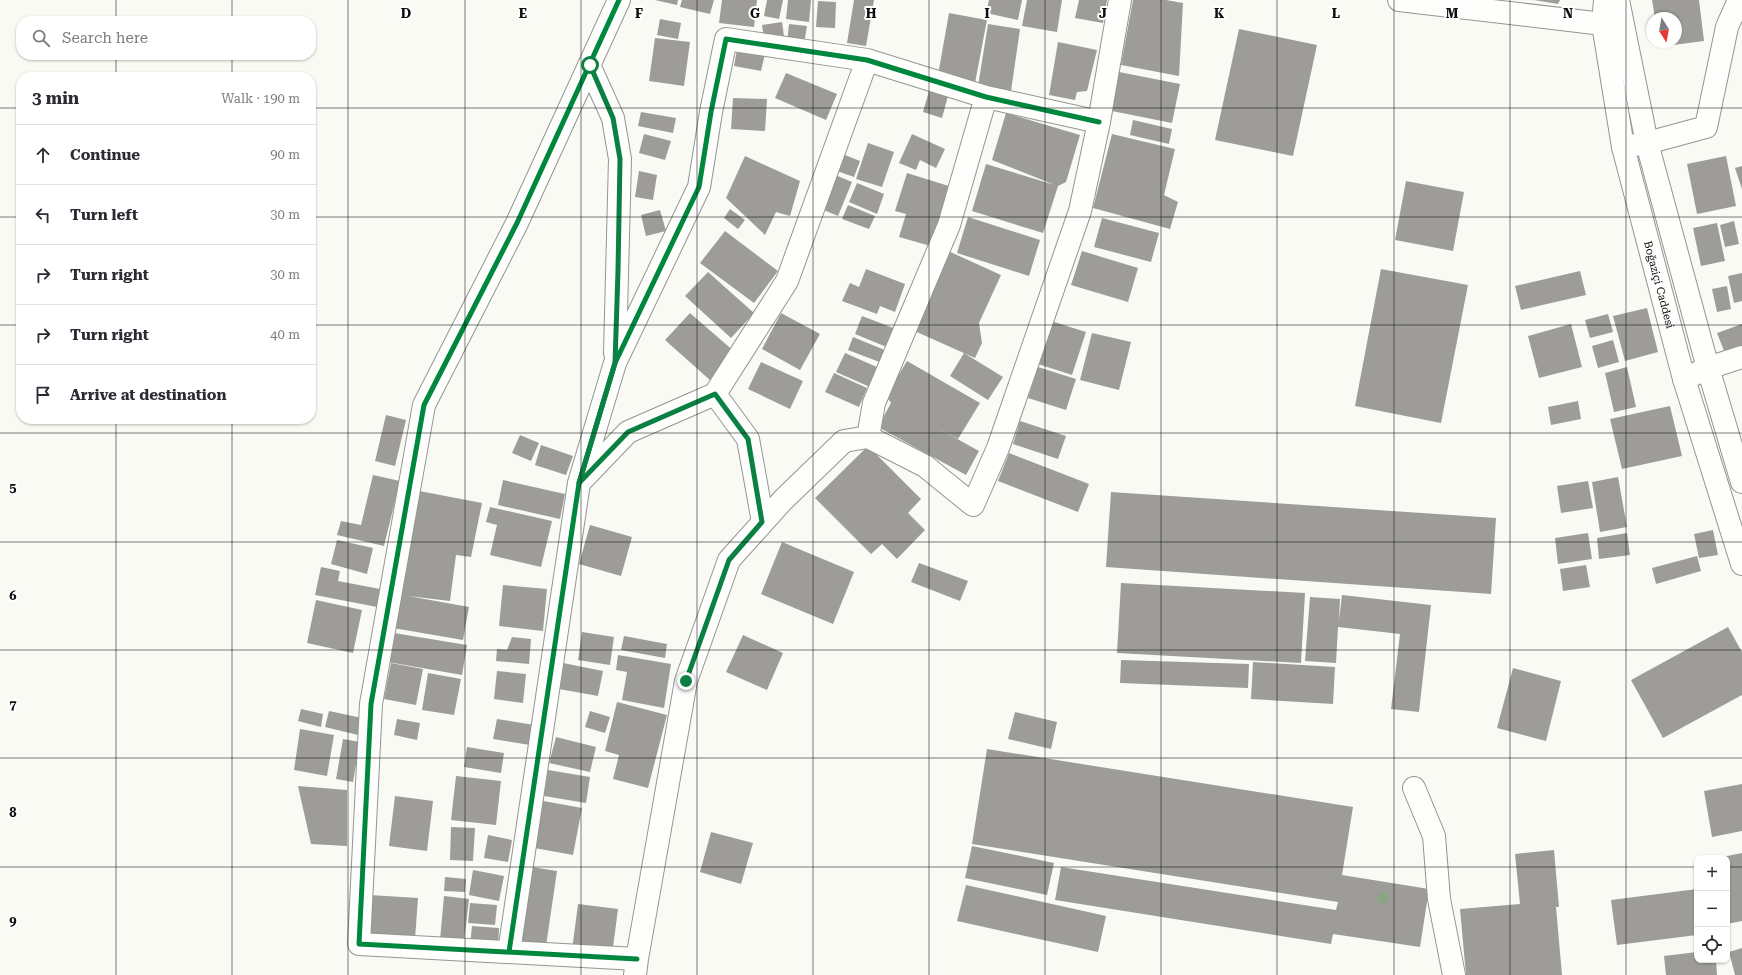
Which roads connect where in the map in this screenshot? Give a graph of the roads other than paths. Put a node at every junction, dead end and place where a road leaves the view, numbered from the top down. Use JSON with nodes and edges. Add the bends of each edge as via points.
{"nodes":[{"id":1,"x":619,"y":0,"type":"edge"},
{"id":2,"x":1120,"y":0,"type":"edge"},
{"id":3,"x":1399,"y":0,"type":"edge"},
{"id":4,"x":1605,"y":0,"type":"edge"},
{"id":5,"x":1618,"y":0,"type":"edge"},
{"id":6,"x":1739,"y":0,"type":"edge"},
{"id":7,"x":1603,"y":24,"type":"junction"},
{"id":8,"x":1734,"y":28,"type":"edge"},
{"id":9,"x":867,"y":60,"type":"junction"},
{"id":10,"x":590,"y":65,"type":"junction"},
{"id":11,"x":986,"y":97,"type":"junction"},
{"id":12,"x":1099,"y":122,"type":"junction"},
{"id":13,"x":1647,"y":143,"type":"junction"},
{"id":14,"x":1623,"y":147,"type":"junction"},
{"id":15,"x":1742,"y":357,"type":"edge"},
{"id":16,"x":615,"y":363,"type":"junction"},
{"id":17,"x":1708,"y":368,"type":"junction"},
{"id":18,"x":1684,"y":379,"type":"junction"},
{"id":19,"x":715,"y":394,"type":"junction"},
{"id":20,"x":868,"y":437,"type":"junction"},
{"id":21,"x":1742,"y":482,"type":"edge"},
{"id":22,"x":579,"y":483,"type":"junction"},
{"id":23,"x":762,"y":522,"type":"junction"},
{"id":24,"x":1742,"y":564,"type":"edge"},
{"id":25,"x":1414,"y":788,"type":"dead end"},
{"id":26,"x":509,"y":952,"type":"junction"},
{"id":27,"x":636,"y":967,"type":"edge"},
{"id":28,"x":1454,"y":975,"type":"edge"}],
"edges":[{"from":1,"to":10,"type":"street"},
{"from":2,"to":12,"type":"street"},
{"from":3,"to":7,"type":"street"},
{"from":4,"to":7,"type":"street","name":"Boğaziçi Caddesi"},
{"from":5,"to":13,"type":"street"},
{"from":6,"to":8,"type":"street"},
{"from":7,"to":14,"type":"street","name":"Boğaziçi Caddesi"},
{"from":8,"to":13,"type":"street","via":[[1706,127]]},
{"from":9,"to":11,"type":"street"},
{"from":9,"to":16,"type":"street","via":[[726,39],[711,112],[700,187]]},
{"from":9,"to":19,"type":"street","via":[[787,282]]},
{"from":10,"to":16,"type":"street","via":[[613,118],[620,159]]},
{"from":10,"to":26,"type":"street","via":[[517,223],[424,405],[371,704],[359,944]]},
{"from":11,"to":12,"type":"street"},
{"from":11,"to":20,"type":"street","via":[[949,225],[874,403]]},
{"from":12,"to":20,"type":"street","via":[[1080,211],[998,448],[973,505],[925,466]]},
{"from":13,"to":14,"type":"street"},
{"from":13,"to":17,"type":"street"},
{"from":14,"to":18,"type":"street","name":"Boğaziçi Caddesi"},
{"from":15,"to":17,"type":"street"},
{"from":16,"to":22,"type":"street"},
{"from":17,"to":18,"type":"street"},
{"from":17,"to":21,"type":"street"},
{"from":18,"to":24,"type":"street","name":"Boğaziçi Caddesi"},
{"from":19,"to":22,"type":"street","via":[[628,432]]},
{"from":19,"to":23,"type":"street","via":[[748,439]]},
{"from":20,"to":23,"type":"street","via":[[844,441]]},
{"from":22,"to":26,"type":"street"},
{"from":23,"to":27,"type":"street","via":[[729,560],[686,681]]},
{"from":25,"to":28,"type":"street","via":[[1434,836],[1439,899]]},
{"from":26,"to":27,"type":"street"}]}
